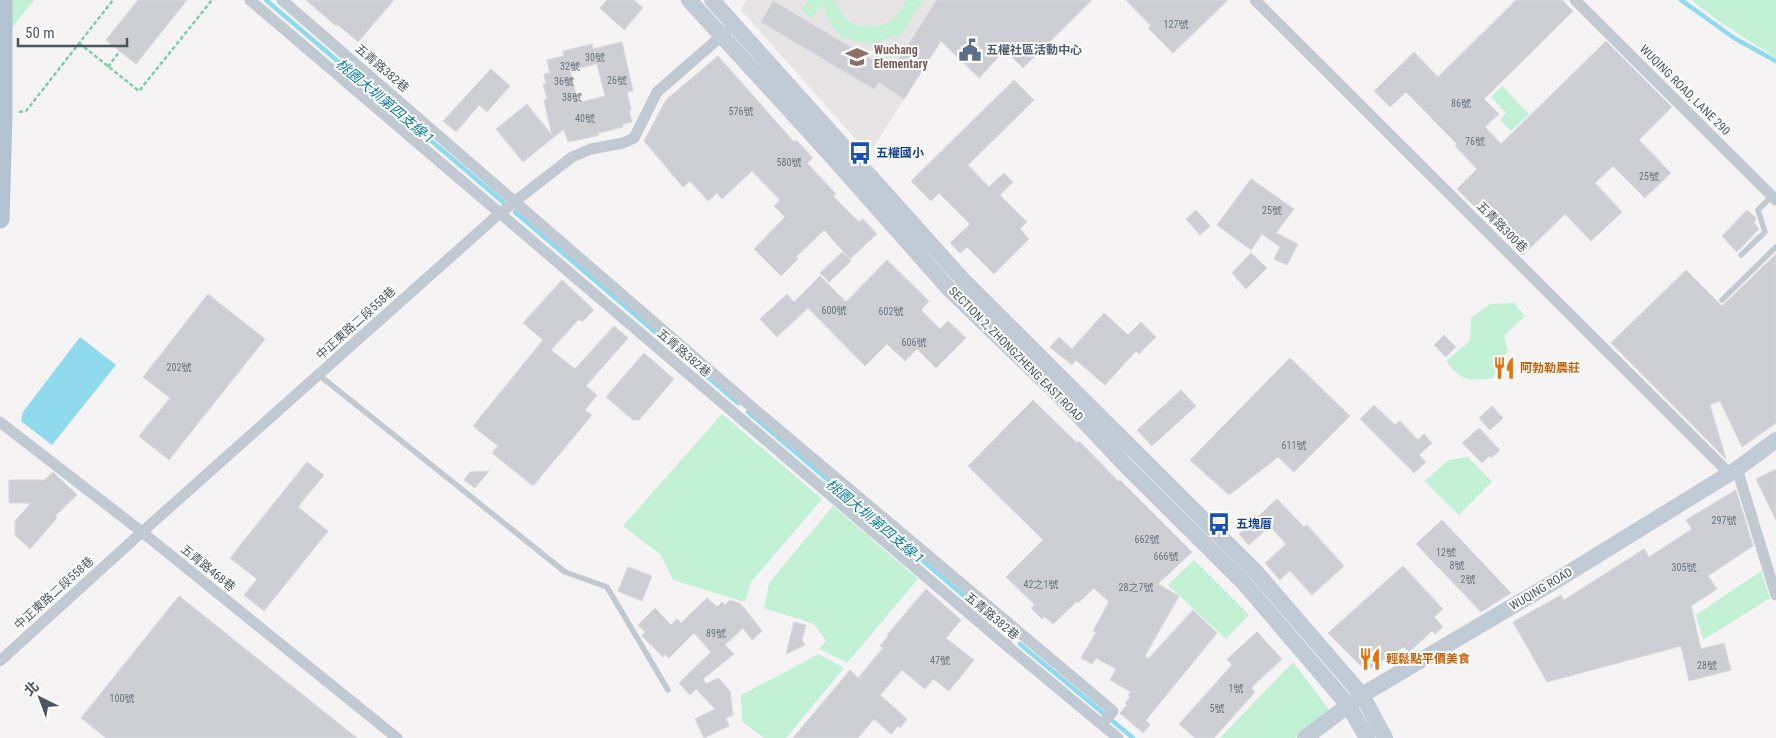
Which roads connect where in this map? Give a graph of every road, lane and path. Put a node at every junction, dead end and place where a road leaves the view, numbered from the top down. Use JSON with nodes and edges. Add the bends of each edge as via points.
{"nodes":[{"id":1,"x":3,"y":0,"type":"edge"},
{"id":2,"x":113,"y":0,"type":"edge"},
{"id":3,"x":212,"y":0,"type":"edge"},
{"id":4,"x":250,"y":0,"type":"edge"},
{"id":5,"x":282,"y":0,"type":"edge"},
{"id":6,"x":689,"y":0,"type":"edge"},
{"id":7,"x":712,"y":0,"type":"edge"},
{"id":8,"x":1255,"y":0,"type":"edge"},
{"id":9,"x":1575,"y":0,"type":"edge"},
{"id":10,"x":735,"y":25,"type":"junction"},
{"id":11,"x":722,"y":36,"type":"junction"},
{"id":12,"x":79,"y":43,"type":"junction"},
{"id":13,"x":120,"y":51,"type":"dead end"},
{"id":14,"x":108,"y":67,"type":"junction"},
{"id":15,"x":3,"y":114,"type":"junction"},
{"id":16,"x":1,"y":144,"type":"edge"},
{"id":17,"x":1774,"y":198,"type":"edge"},
{"id":18,"x":515,"y":201,"type":"junction"},
{"id":19,"x":500,"y":213,"type":"junction"},
{"id":20,"x":0,"y":219,"type":"edge"},
{"id":21,"x":1776,"y":247,"type":"edge"},
{"id":22,"x":1741,"y":255,"type":"dead end"},
{"id":23,"x":1722,"y":300,"type":"dead end"},
{"id":24,"x":319,"y":376,"type":"junction"},
{"id":25,"x":746,"y":402,"type":"junction"},
{"id":26,"x":735,"y":415,"type":"junction"},
{"id":27,"x":0,"y":422,"type":"edge"},
{"id":28,"x":1776,"y":440,"type":"edge"},
{"id":29,"x":1734,"y":472,"type":"junction"},
{"id":30,"x":142,"y":532,"type":"junction"},
{"id":31,"x":1776,"y":596,"type":"edge"},
{"id":32,"x":1018,"y":632,"type":"junction"},
{"id":33,"x":1006,"y":645,"type":"junction"},
{"id":34,"x":0,"y":662,"type":"edge"},
{"id":35,"x":668,"y":690,"type":"dead end"},
{"id":36,"x":1362,"y":695,"type":"junction"},
{"id":37,"x":1348,"y":705,"type":"junction"},
{"id":38,"x":1102,"y":724,"type":"junction"},
{"id":39,"x":397,"y":738,"type":"edge"},
{"id":40,"x":1118,"y":738,"type":"edge"},
{"id":41,"x":1305,"y":738,"type":"edge"},
{"id":42,"x":1367,"y":738,"type":"edge"},
{"id":43,"x":1385,"y":738,"type":"edge"}],
"edges":[{"from":1,"to":15,"type":"main road"},
{"from":2,"to":12,"type":"path"},
{"from":3,"to":14,"type":"path","via":[[139,91]]},
{"from":4,"to":19,"type":"street","name":"五青路382巷"},
{"from":5,"to":18,"type":"street","name":"五青路382巷"},
{"from":6,"to":11,"type":"main road","name":"SECTION 2, ZHONGZHENG EAST ROAD"},
{"from":7,"to":10,"type":"main road","name":"SECTION 2, ZHONGZHENG EAST ROAD"},
{"from":8,"to":29,"type":"street","name":"五青路300巷"},
{"from":9,"to":17,"type":"street","name":"WUQING ROAD, LANE 290"},
{"from":10,"to":11,"type":"street","name":"中正東路二段558巷"},
{"from":10,"to":36,"type":"main road","name":"SECTION 2, ZHONGZHENG EAST ROAD","via":[[964,281],[1256,572]]},
{"from":11,"to":18,"type":"street","name":"中正東路二段558巷","via":[[657,92],[634,138],[572,157]]},
{"from":11,"to":37,"type":"main road","name":"SECTION 2, ZHONGZHENG EAST ROAD","via":[[949,289],[1060,396],[1243,582]]},
{"from":12,"to":14,"type":"path"},
{"from":12,"to":15,"type":"path","via":[[26,111]]},
{"from":13,"to":14,"type":"path"},
{"from":15,"to":16,"type":"main road"},
{"from":16,"to":20,"type":"main road"},
{"from":17,"to":22,"type":"lane","via":[[1758,210],[1765,232]]},
{"from":18,"to":19,"type":"street","name":"中正東路二段558巷"},
{"from":18,"to":25,"type":"street","name":"五青路382巷"},
{"from":19,"to":24,"type":"street","name":"中正東路二段558巷"},
{"from":19,"to":26,"type":"street","name":"五青路382巷"},
{"from":21,"to":23,"type":"lane"},
{"from":24,"to":30,"type":"street","name":"中正東路二段558巷"},
{"from":24,"to":35,"type":"lane","via":[[565,572],[608,587]]},
{"from":25,"to":26,"type":"lane"},
{"from":25,"to":32,"type":"street","name":"五青路382巷"},
{"from":26,"to":33,"type":"street","name":"五青路382巷"},
{"from":27,"to":30,"type":"street","name":"五青路468巷"},
{"from":28,"to":29,"type":"main road","name":"WUQING ROAD"},
{"from":29,"to":31,"type":"street"},
{"from":29,"to":36,"type":"main road","name":"WUQING ROAD"},
{"from":30,"to":34,"type":"street","name":"中正東路二段558巷"},
{"from":30,"to":39,"type":"street","name":"五青路468巷"},
{"from":32,"to":33,"type":"lane"},
{"from":32,"to":38,"type":"street","name":"五青路382巷","via":[[1113,711]]},
{"from":33,"to":38,"type":"street","name":"五青路382巷"},
{"from":36,"to":37,"type":"main road","name":"WUQING ROAD"},
{"from":36,"to":43,"type":"main road","name":"SECTION 2, ZHONGZHENG EAST ROAD"},
{"from":37,"to":41,"type":"main road","name":"WUQING ROAD"},
{"from":37,"to":42,"type":"main road","name":"SECTION 2, ZHONGZHENG EAST ROAD"},
{"from":38,"to":40,"type":"street","name":"五青路382巷"}]}
